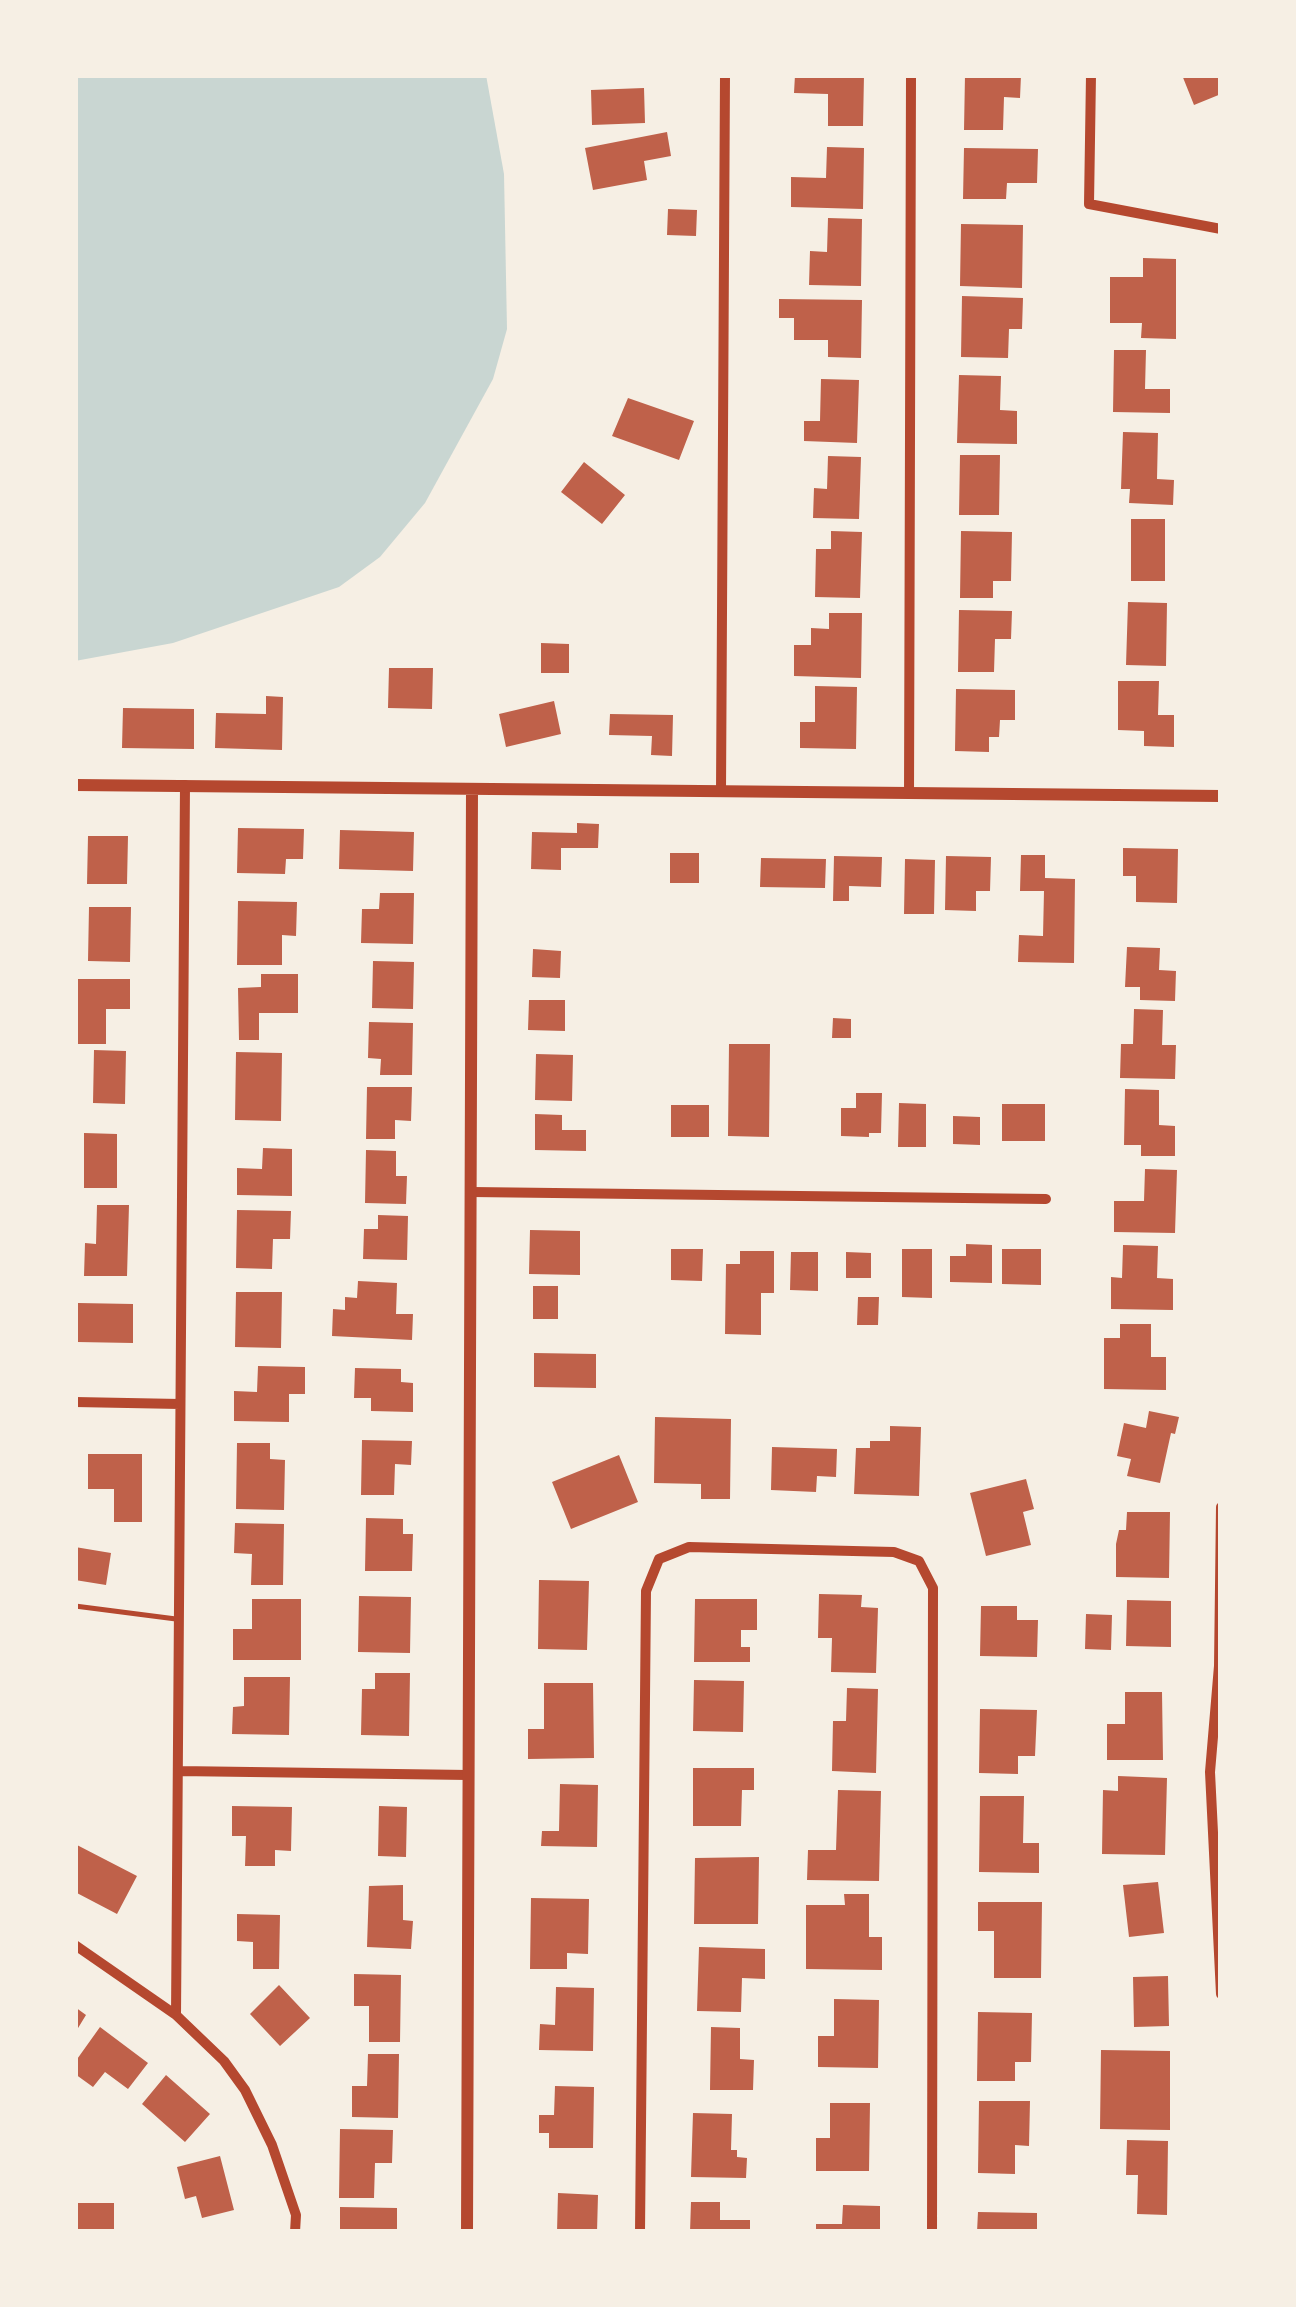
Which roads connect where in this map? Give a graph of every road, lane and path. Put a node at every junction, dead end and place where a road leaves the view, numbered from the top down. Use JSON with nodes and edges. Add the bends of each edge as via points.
{"nodes":[{"id":1,"x":725,"y":75,"type":"edge"},
{"id":2,"x":912,"y":75,"type":"edge"},
{"id":3,"x":1092,"y":75,"type":"edge"},
{"id":4,"x":1221,"y":229,"type":"edge"},
{"id":5,"x":75,"y":785,"type":"edge"},
{"id":6,"x":185,"y":785,"type":"junction"},
{"id":7,"x":472,"y":789,"type":"junction"},
{"id":8,"x":721,"y":790,"type":"junction"},
{"id":9,"x":909,"y":793,"type":"junction"},
{"id":10,"x":1221,"y":796,"type":"edge"},
{"id":11,"x":472,"y":1192,"type":"junction"},
{"id":12,"x":1046,"y":1199,"type":"dead end"},
{"id":13,"x":75,"y":1402,"type":"edge"},
{"id":14,"x":180,"y":1404,"type":"junction"},
{"id":15,"x":1221,"y":1507,"type":"edge"},
{"id":16,"x":75,"y":1606,"type":"edge"},
{"id":17,"x":179,"y":1619,"type":"junction"},
{"id":18,"x":178,"y":1771,"type":"junction"},
{"id":19,"x":468,"y":1775,"type":"junction"},
{"id":20,"x":75,"y":1945,"type":"edge"},
{"id":21,"x":1221,"y":1994,"type":"edge"},
{"id":22,"x":176,"y":2015,"type":"junction"},
{"id":23,"x":296,"y":2232,"type":"edge"},
{"id":24,"x":467,"y":2232,"type":"edge"},
{"id":25,"x":640,"y":2232,"type":"edge"},
{"id":26,"x":932,"y":2232,"type":"edge"}],
"edges":[{"from":1,"to":8,"type":"street"},
{"from":2,"to":9,"type":"street"},
{"from":3,"to":4,"type":"street","via":[[1090,204]]},
{"from":5,"to":6,"type":"street"},
{"from":6,"to":7,"type":"street"},
{"from":6,"to":14,"type":"street"},
{"from":7,"to":8,"type":"street"},
{"from":7,"to":11,"type":"street"},
{"from":8,"to":9,"type":"street"},
{"from":9,"to":10,"type":"street"},
{"from":11,"to":12,"type":"street"},
{"from":11,"to":19,"type":"street"},
{"from":13,"to":14,"type":"street"},
{"from":14,"to":17,"type":"street"},
{"from":15,"to":21,"type":"street","via":[[1210,1772]]},
{"from":16,"to":17,"type":"lane"},
{"from":17,"to":18,"type":"street"},
{"from":18,"to":19,"type":"street"},
{"from":18,"to":22,"type":"street"},
{"from":19,"to":24,"type":"street"},
{"from":20,"to":22,"type":"street"},
{"from":22,"to":23,"type":"street","via":[[244,2090],[272,2144]]},
{"from":25,"to":26,"type":"street","via":[[646,1590],[659,1559],[690,1547],[894,1552],[919,1561],[933,1588]]}]}
